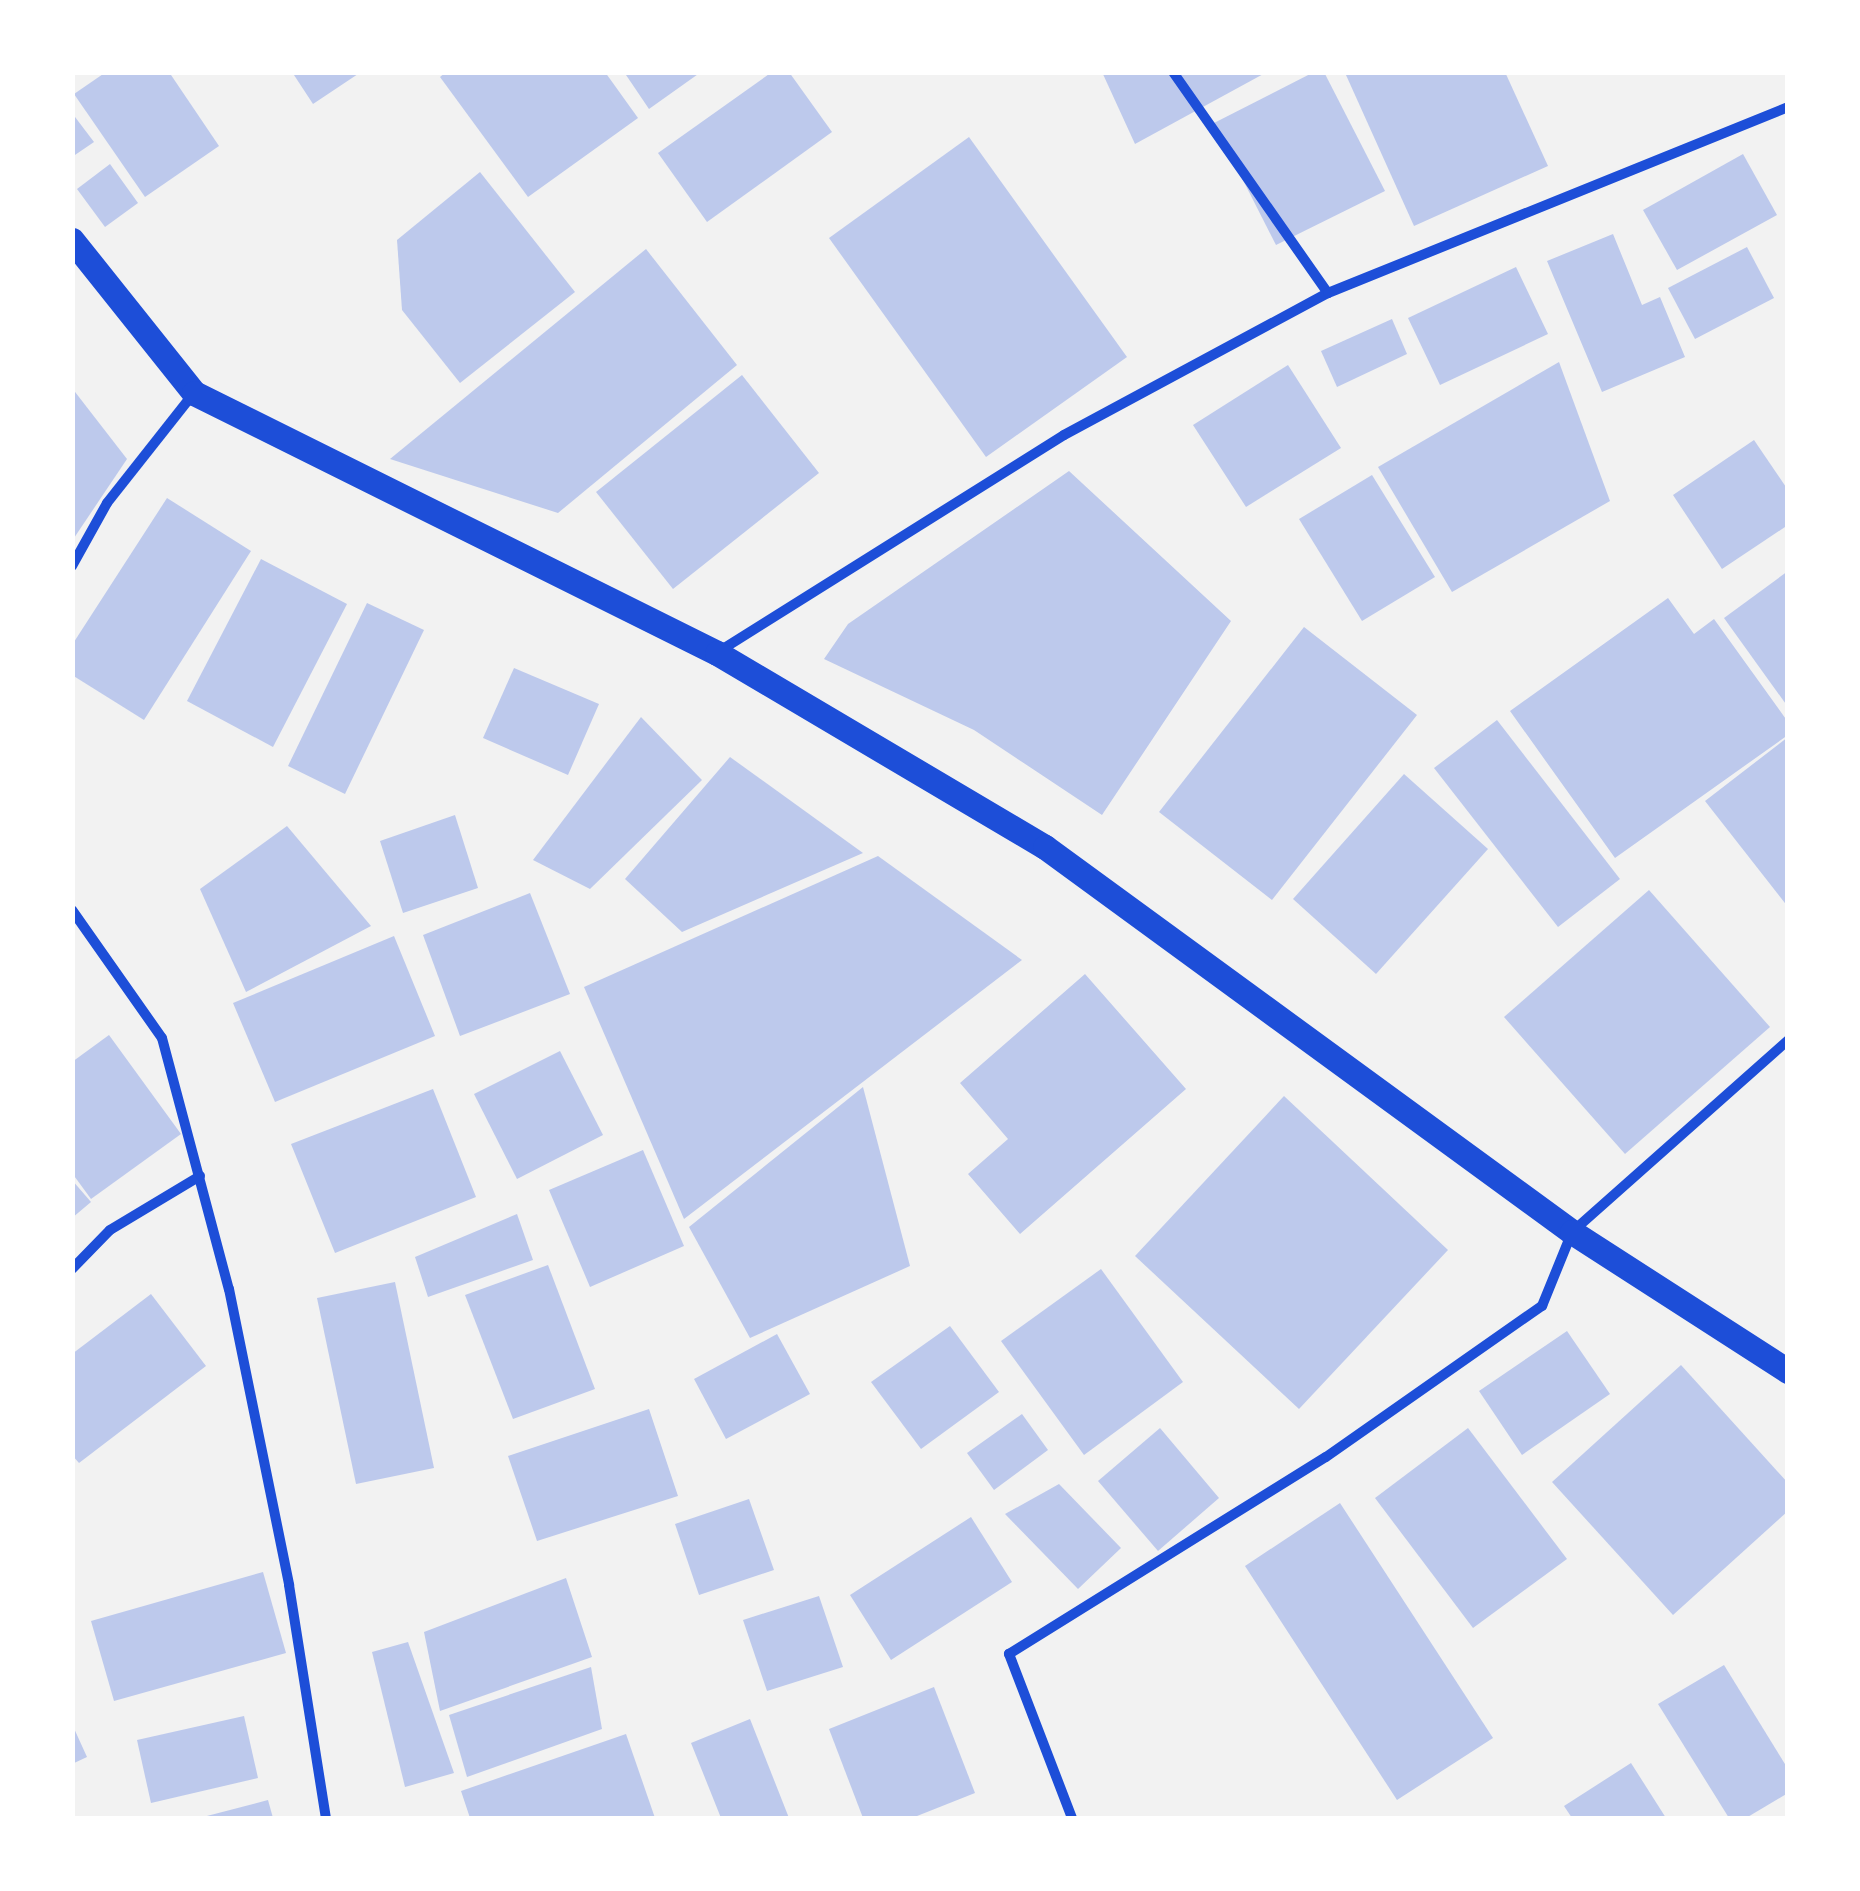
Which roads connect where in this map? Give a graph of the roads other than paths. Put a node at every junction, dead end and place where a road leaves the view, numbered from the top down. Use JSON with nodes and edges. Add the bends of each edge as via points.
{"nodes":[{"id":1,"x":1172,"y":72,"type":"edge"},
{"id":2,"x":1788,"y":107,"type":"edge"},
{"id":3,"x":72,"y":240,"type":"edge"},
{"id":4,"x":1328,"y":292,"type":"junction"},
{"id":5,"x":194,"y":393,"type":"junction"},
{"id":6,"x":72,"y":566,"type":"edge"},
{"id":7,"x":717,"y":652,"type":"junction"},
{"id":8,"x":72,"y":910,"type":"edge"},
{"id":9,"x":1788,"y":1040,"type":"edge"},
{"id":10,"x":200,"y":1176,"type":"junction"},
{"id":11,"x":1572,"y":1232,"type":"junction"},
{"id":12,"x":72,"y":1269,"type":"edge"},
{"id":13,"x":1788,"y":1371,"type":"edge"},
{"id":14,"x":326,"y":1818,"type":"edge"},
{"id":15,"x":1072,"y":1818,"type":"edge"}],
"edges":[{"from":1,"to":4,"type":"street"},
{"from":2,"to":4,"type":"street"},
{"from":3,"to":5,"type":"main road"},
{"from":4,"to":7,"type":"street","via":[[1064,436]]},
{"from":5,"to":6,"type":"street","via":[[108,502]]},
{"from":5,"to":7,"type":"main road"},
{"from":7,"to":11,"type":"main road","via":[[1045,847]]},
{"from":8,"to":10,"type":"street","via":[[162,1038]]},
{"from":9,"to":11,"type":"street"},
{"from":10,"to":12,"type":"street","via":[[110,1230]]},
{"from":10,"to":14,"type":"street","via":[[289,1584]]},
{"from":11,"to":13,"type":"main road"},
{"from":11,"to":15,"type":"street","via":[[1542,1306],[1326,1457],[1008,1654]]}]}
